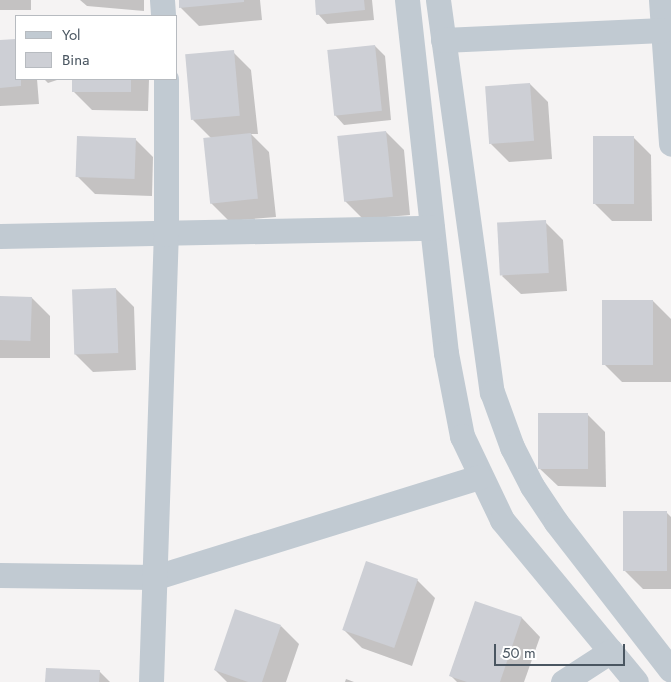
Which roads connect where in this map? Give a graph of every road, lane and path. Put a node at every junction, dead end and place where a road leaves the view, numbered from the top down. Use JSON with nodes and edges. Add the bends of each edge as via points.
{"nodes":[{"id":1,"x":162,"y":0,"type":"edge"},
{"id":2,"x":407,"y":0,"type":"edge"},
{"id":3,"x":438,"y":0,"type":"edge"},
{"id":4,"x":661,"y":0,"type":"edge"},
{"id":5,"x":163,"y":15,"type":"edge"},
{"id":6,"x":663,"y":30,"type":"junction"},
{"id":7,"x":443,"y":40,"type":"junction"},
{"id":8,"x":166,"y":80,"type":"edge"},
{"id":9,"x":671,"y":144,"type":"edge"},
{"id":10,"x":432,"y":228,"type":"junction"},
{"id":11,"x":166,"y":234,"type":"junction"},
{"id":12,"x":0,"y":236,"type":"edge"},
{"id":13,"x":479,"y":477,"type":"junction"},
{"id":14,"x":0,"y":575,"type":"edge"},
{"id":15,"x":156,"y":577,"type":"junction"},
{"id":16,"x":611,"y":651,"type":"junction"},
{"id":17,"x":671,"y":670,"type":"edge"},
{"id":18,"x":151,"y":682,"type":"edge"},
{"id":19,"x":563,"y":682,"type":"edge"},
{"id":20,"x":636,"y":682,"type":"edge"}],
"edges":[{"from":1,"to":5,"type":"street"},
{"from":2,"to":10,"type":"street"},
{"from":3,"to":7,"type":"street"},
{"from":4,"to":6,"type":"street"},
{"from":6,"to":7,"type":"street"},
{"from":6,"to":9,"type":"street"},
{"from":7,"to":17,"type":"street","via":[[492,392],[512,447],[532,486],[556,522]]},
{"from":8,"to":11,"type":"street"},
{"from":10,"to":11,"type":"street"},
{"from":10,"to":13,"type":"street","via":[[453,397],[462,436]]},
{"from":11,"to":12,"type":"street"},
{"from":11,"to":15,"type":"street"},
{"from":13,"to":15,"type":"street"},
{"from":13,"to":16,"type":"street","via":[[502,520]]},
{"from":14,"to":15,"type":"street"},
{"from":15,"to":18,"type":"street"},
{"from":16,"to":19,"type":"street"},
{"from":16,"to":20,"type":"street"}]}
